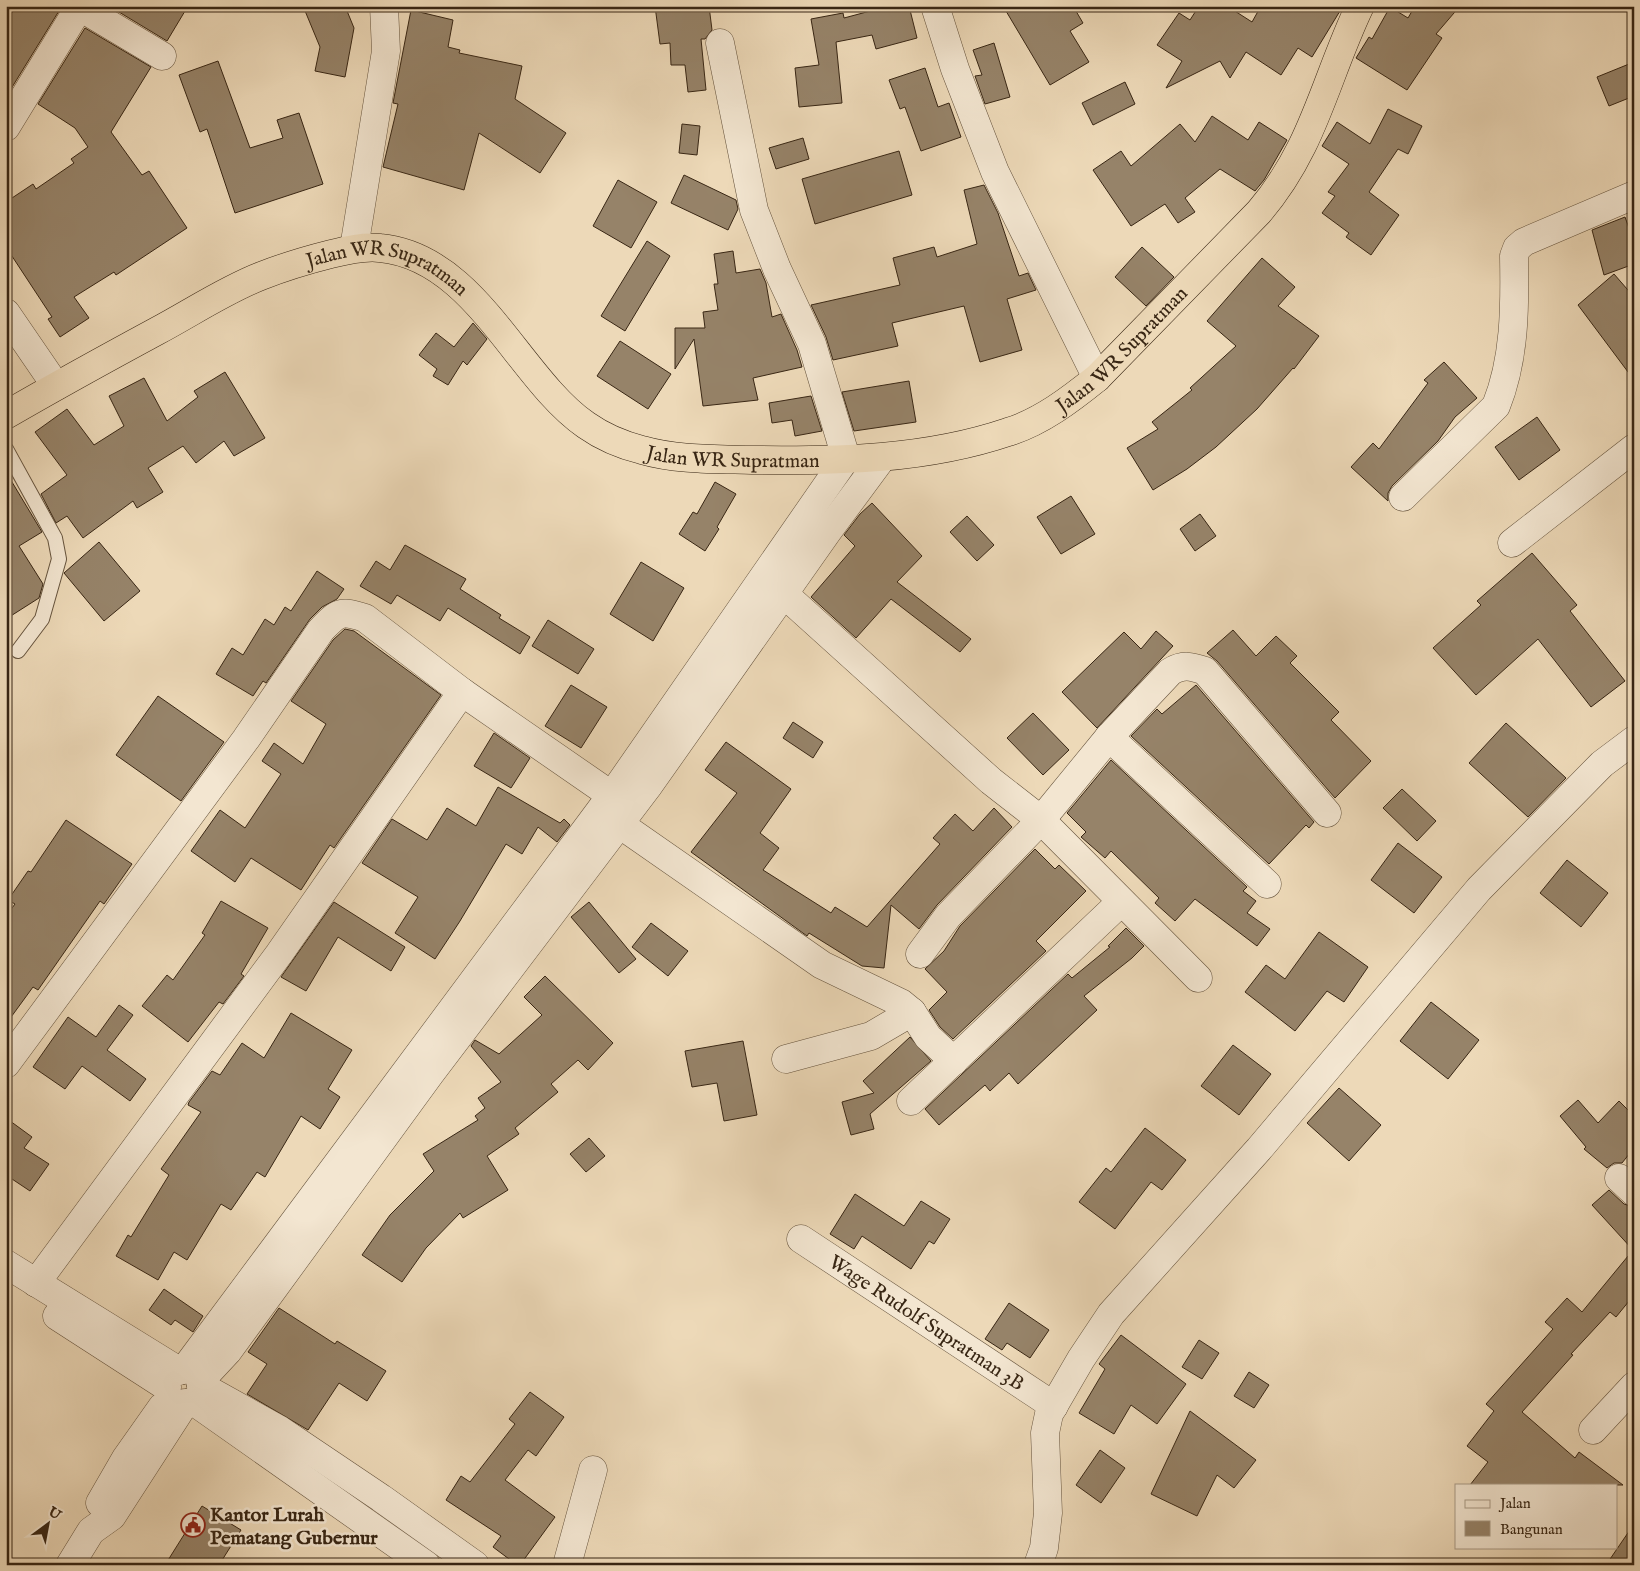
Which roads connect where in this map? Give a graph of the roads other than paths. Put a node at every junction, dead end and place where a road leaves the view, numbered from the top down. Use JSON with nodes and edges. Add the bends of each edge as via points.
{"nodes":[{"id":1,"x":384,"y":6,"type":"edge"},
{"id":2,"x":935,"y":6,"type":"edge"},
{"id":3,"x":1360,"y":6,"type":"edge"},
{"id":4,"x":80,"y":7,"type":"edge"},
{"id":5,"x":720,"y":43,"type":"dead end"},
{"id":6,"x":162,"y":56,"type":"dead end"},
{"id":7,"x":6,"y":127,"type":"edge"},
{"id":8,"x":1634,"y":195,"type":"edge"},
{"id":9,"x":354,"y":248,"type":"junction"},
{"id":10,"x":6,"y":313,"type":"edge"},
{"id":11,"x":1097,"y":378,"type":"junction"},
{"id":12,"x":56,"y":386,"type":"junction"},
{"id":13,"x":6,"y":414,"type":"edge"},
{"id":14,"x":1634,"y":448,"type":"edge"},
{"id":15,"x":6,"y":449,"type":"edge"},
{"id":16,"x":846,"y":458,"type":"junction"},
{"id":17,"x":882,"y":458,"type":"junction"},
{"id":18,"x":1403,"y":497,"type":"dead end"},
{"id":19,"x":1512,"y":543,"type":"dead end"},
{"id":20,"x":784,"y":594,"type":"junction"},
{"id":21,"x":18,"y":651,"type":"dead end"},
{"id":22,"x":462,"y":692,"type":"junction"},
{"id":23,"x":1109,"y":737,"type":"junction"},
{"id":24,"x":1634,"y":740,"type":"edge"},
{"id":25,"x":610,"y":810,"type":"junction"},
{"id":26,"x":1327,"y":813,"type":"dead end"},
{"id":27,"x":1041,"y":820,"type":"junction"},
{"id":28,"x":1267,"y":884,"type":"dead end"},
{"id":29,"x":1121,"y":902,"type":"junction"},
{"id":30,"x":920,"y":954,"type":"dead end"},
{"id":31,"x":1198,"y":978,"type":"dead end"},
{"id":32,"x":912,"y":1012,"type":"junction"},
{"id":33,"x":786,"y":1059,"type":"dead end"},
{"id":34,"x":954,"y":1061,"type":"junction"},
{"id":35,"x":6,"y":1064,"type":"edge"},
{"id":36,"x":911,"y":1101,"type":"dead end"},
{"id":37,"x":801,"y":1239,"type":"dead end"},
{"id":38,"x":6,"y":1264,"type":"edge"},
{"id":39,"x":36,"y":1283,"type":"junction"},
{"id":40,"x":6,"y":1284,"type":"edge"},
{"id":41,"x":1634,"y":1386,"type":"edge"},
{"id":42,"x":185,"y":1387,"type":"junction"},
{"id":43,"x":1054,"y":1406,"type":"junction"},
{"id":44,"x":1593,"y":1430,"type":"dead end"},
{"id":45,"x":593,"y":1470,"type":"dead end"},
{"id":46,"x":70,"y":1565,"type":"edge"},
{"id":47,"x":426,"y":1565,"type":"edge"},
{"id":48,"x":475,"y":1565,"type":"edge"},
{"id":49,"x":567,"y":1565,"type":"edge"},
{"id":50,"x":1038,"y":1565,"type":"edge"}],
"edges":[{"from":1,"to":9,"type":"street","via":[[386,51]]},
{"from":2,"to":11,"type":"street","via":[[955,69],[995,172]]},
{"from":3,"to":11,"type":"highway","name":"Jalan WR Supratman","via":[[1300,154],[1280,187],[1260,212]]},
{"from":4,"to":6,"type":"street"},
{"from":4,"to":7,"type":"street"},
{"from":5,"to":16,"type":"street","via":[[754,210],[812,344]]},
{"from":8,"to":18,"type":"street","via":[[1524,242],[1517,248],[1514,256],[1512,341],[1504,388],[1496,406]]},
{"from":9,"to":12,"type":"highway","name":"Jalan WR Supratman","via":[[258,277]]},
{"from":9,"to":16,"type":"highway","name":"Jalan WR Supratman","via":[[380,248],[410,255],[438,270],[468,294],[497,325],[556,398],[584,424],[613,441],[644,451],[688,457]]},
{"from":10,"to":12,"type":"street"},
{"from":11,"to":17,"type":"highway","name":"Jalan WR Supratman","via":[[1073,397],[1011,432],[950,449]]},
{"from":12,"to":13,"type":"highway","name":"Jalan WR Supratman"},
{"from":14,"to":19,"type":"street"},
{"from":15,"to":21,"type":"lane","via":[[55,538],[59,559],[42,619]]},
{"from":16,"to":17,"type":"highway","name":"Jalan WR Supratman"},
{"from":16,"to":25,"type":"street"},
{"from":17,"to":20,"type":"street"},
{"from":20,"to":25,"type":"street"},
{"from":20,"to":27,"type":"street","via":[[991,781]]},
{"from":22,"to":25,"type":"street"},
{"from":22,"to":35,"type":"street","via":[[365,618],[347,612],[335,615]]},
{"from":22,"to":39,"type":"street","via":[[279,954]]},
{"from":23,"to":26,"type":"street","via":[[1170,672],[1180,666],[1206,671]]},
{"from":23,"to":27,"type":"street"},
{"from":23,"to":28,"type":"street"},
{"from":24,"to":43,"type":"street","via":[[1602,764],[1479,888],[1259,1149],[1111,1314]]},
{"from":25,"to":32,"type":"street","via":[[822,965],[901,1003]]},
{"from":25,"to":42,"type":"street"},
{"from":27,"to":29,"type":"street"},
{"from":27,"to":30,"type":"street","via":[[948,916]]},
{"from":29,"to":31,"type":"street"},
{"from":29,"to":34,"type":"street"},
{"from":32,"to":33,"type":"street","via":[[871,1036]]},
{"from":32,"to":34,"type":"street","via":[[928,1037]]},
{"from":34,"to":36,"type":"street"},
{"from":37,"to":43,"type":"street","name":"Wage Rudolf Supratman 3B"},
{"from":38,"to":39,"type":"street"},
{"from":39,"to":42,"type":"street","via":[[154,1354]]},
{"from":40,"to":42,"type":"street"},
{"from":41,"to":44,"type":"street"},
{"from":42,"to":46,"type":"street","via":[[112,1516],[92,1531]]},
{"from":42,"to":47,"type":"street"},
{"from":42,"to":48,"type":"street","via":[[280,1430]]},
{"from":43,"to":50,"type":"street","via":[[1045,1433],[1048,1514],[1044,1548]]},
{"from":45,"to":49,"type":"street"}]}
